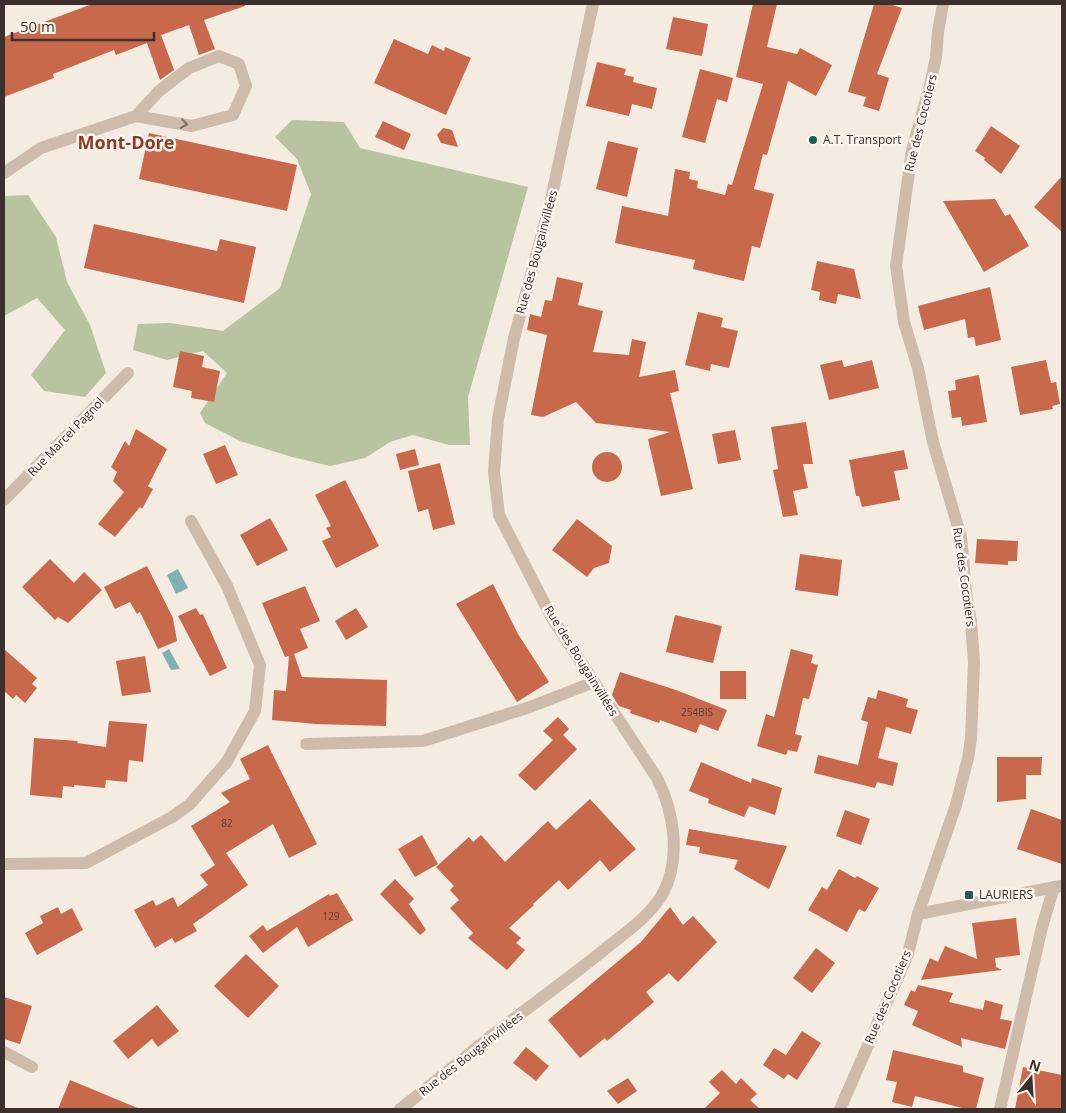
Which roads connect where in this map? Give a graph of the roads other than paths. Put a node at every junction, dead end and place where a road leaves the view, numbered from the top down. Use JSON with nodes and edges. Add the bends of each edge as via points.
{"nodes":[{"id":1,"x":593,"y":4,"type":"edge"},
{"id":2,"x":943,"y":4,"type":"edge"},
{"id":3,"x":136,"y":116,"type":"junction"},
{"id":4,"x":4,"y":173,"type":"edge"},
{"id":5,"x":128,"y":373,"type":"dead end"},
{"id":6,"x":4,"y":500,"type":"edge"},
{"id":7,"x":191,"y":521,"type":"dead end"},
{"id":8,"x":594,"y":682,"type":"junction"},
{"id":9,"x":306,"y":744,"type":"dead end"},
{"id":10,"x":4,"y":864,"type":"edge"},
{"id":11,"x":1058,"y":886,"type":"edge"},
{"id":12,"x":918,"y":914,"type":"junction"},
{"id":13,"x":4,"y":1052,"type":"edge"},
{"id":14,"x":32,"y":1067,"type":"dead end"},
{"id":15,"x":400,"y":1109,"type":"edge"},
{"id":16,"x":840,"y":1109,"type":"edge"},
{"id":17,"x":1000,"y":1109,"type":"edge"}],
"edges":[{"from":1,"to":8,"type":"street","name":"Rue des Bougainvillées","via":[[550,204],[514,338],[498,419],[494,472],[499,515],[552,618]]},
{"from":2,"to":12,"type":"street","name":"Rue des Cocotiers","via":[[936,57],[912,150],[896,266],[904,322],[918,368],[933,442],[961,536],[974,671],[968,758],[956,805]]},
{"from":3,"to":3,"type":"street","one_way":true,"via":[[192,126],[233,115],[246,86],[239,64],[219,56],[189,68]]},
{"from":3,"to":4,"type":"street","via":[[41,148]]},
{"from":5,"to":6,"type":"street","name":"Rue Marcel Pagnol"},
{"from":7,"to":10,"type":"street","via":[[227,586],[260,665],[255,711],[226,763],[189,805],[172,817],[86,864]]},
{"from":8,"to":9,"type":"street","via":[[530,707],[422,741]]},
{"from":8,"to":15,"type":"street","name":"Rue des Bougainvillées","via":[[664,793],[672,821],[674,852],[662,895],[625,933]]},
{"from":11,"to":12,"type":"street"},
{"from":11,"to":17,"type":"street","via":[[1042,927]]},
{"from":12,"to":16,"type":"street","name":"Rue des Cocotiers","via":[[908,954]]},
{"from":13,"to":14,"type":"street"}]}
